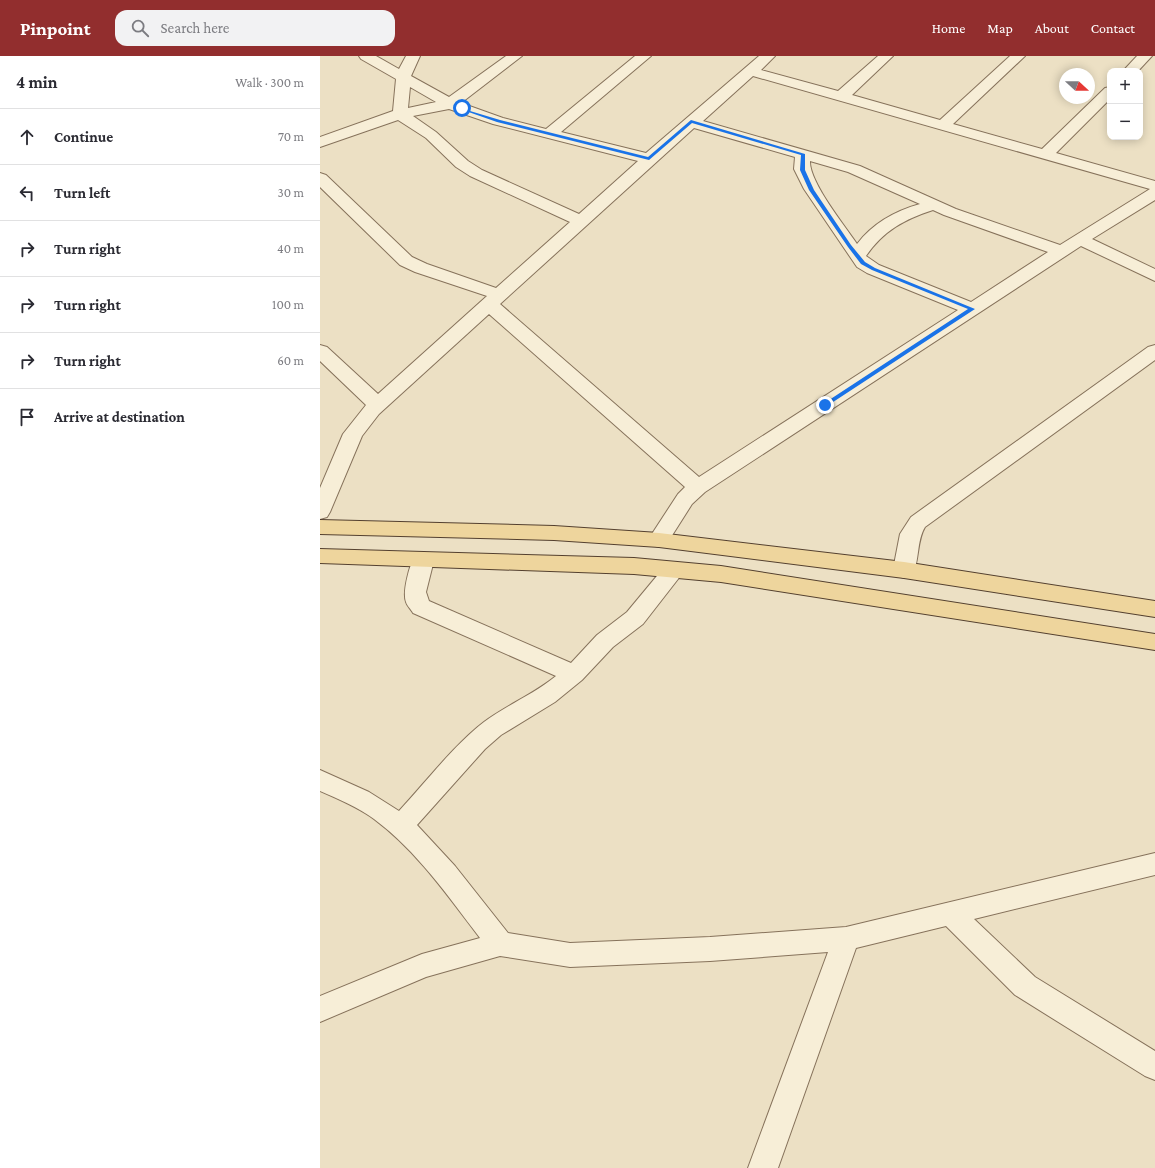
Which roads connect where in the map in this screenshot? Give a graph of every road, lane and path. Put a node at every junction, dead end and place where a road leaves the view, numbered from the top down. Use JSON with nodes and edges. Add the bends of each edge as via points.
{"nodes":[{"id":1,"x":366,"y":56,"type":"edge"},
{"id":2,"x":413,"y":56,"type":"edge"},
{"id":3,"x":644,"y":56,"type":"edge"},
{"id":4,"x":768,"y":56,"type":"edge"},
{"id":5,"x":886,"y":56,"type":"edge"},
{"id":6,"x":1018,"y":56,"type":"edge"},
{"id":7,"x":512,"y":57,"type":"edge"},
{"id":8,"x":1138,"y":63,"type":"edge"},
{"id":9,"x":1155,"y":67,"type":"edge"},
{"id":10,"x":750,"y":71,"type":"junction"},
{"id":11,"x":403,"y":77,"type":"junction"},
{"id":12,"x":1107,"y":93,"type":"edge"},
{"id":13,"x":841,"y":97,"type":"junction"},
{"id":14,"x":450,"y":104,"type":"junction"},
{"id":15,"x":400,"y":114,"type":"junction"},
{"id":16,"x":691,"y":122,"type":"junction"},
{"id":17,"x":942,"y":126,"type":"junction"},
{"id":18,"x":549,"y":134,"type":"junction"},
{"id":19,"x":320,"y":142,"type":"edge"},
{"id":20,"x":803,"y":155,"type":"junction"},
{"id":21,"x":1045,"y":155,"type":"junction"},
{"id":22,"x":649,"y":159,"type":"junction"},
{"id":23,"x":1155,"y":186,"type":"edge"},
{"id":24,"x":324,"y":187,"type":"edge"},
{"id":25,"x":1155,"y":193,"type":"edge"},
{"id":26,"x":933,"y":205,"type":"junction"},
{"id":27,"x":581,"y":221,"type":"junction"},
{"id":28,"x":1080,"y":239,"type":"junction"},
{"id":29,"x":1061,"y":251,"type":"junction"},
{"id":30,"x":856,"y":256,"type":"junction"},
{"id":31,"x":1155,"y":276,"type":"edge"},
{"id":32,"x":495,"y":300,"type":"junction"},
{"id":33,"x":972,"y":309,"type":"junction"},
{"id":34,"x":320,"y":351,"type":"edge"},
{"id":35,"x":1155,"y":351,"type":"edge"},
{"id":36,"x":378,"y":405,"type":"junction"},
{"id":37,"x":698,"y":487,"type":"junction"},
{"id":38,"x":320,"y":512,"type":"edge"},
{"id":39,"x":320,"y":527,"type":"edge"},
{"id":40,"x":659,"y":540,"type":"junction"},
{"id":41,"x":320,"y":556,"type":"edge"},
{"id":42,"x":423,"y":560,"type":"junction"},
{"id":43,"x":674,"y":570,"type":"junction"},
{"id":44,"x":904,"y":570,"type":"junction"},
{"id":45,"x":1155,"y":609,"type":"edge"},
{"id":46,"x":1155,"y":642,"type":"edge"},
{"id":47,"x":574,"y":674,"type":"junction"},
{"id":48,"x":320,"y":780,"type":"edge"},
{"id":49,"x":400,"y":827,"type":"junction"},
{"id":50,"x":1155,"y":864,"type":"edge"},
{"id":51,"x":950,"y":913,"type":"junction"},
{"id":52,"x":846,"y":939,"type":"junction"},
{"id":53,"x":500,"y":944,"type":"junction"},
{"id":54,"x":324,"y":1010,"type":"edge"},
{"id":55,"x":1155,"y":1066,"type":"edge"},
{"id":56,"x":763,"y":1168,"type":"edge"}],
"edges":[{"from":1,"to":11,"type":"street"},
{"from":2,"to":11,"type":"street"},
{"from":3,"to":18,"type":"street"},
{"from":4,"to":10,"type":"street"},
{"from":5,"to":13,"type":"street"},
{"from":6,"to":17,"type":"street"},
{"from":7,"to":14,"type":"street"},
{"from":8,"to":9,"type":"street"},
{"from":10,"to":13,"type":"street"},
{"from":10,"to":16,"type":"street"},
{"from":11,"to":14,"type":"street"},
{"from":11,"to":15,"type":"street"},
{"from":12,"to":21,"type":"street"},
{"from":13,"to":17,"type":"street"},
{"from":14,"to":15,"type":"street"},
{"from":14,"to":18,"type":"street","via":[[498,121]]},
{"from":15,"to":19,"type":"street"},
{"from":15,"to":27,"type":"street","via":[[431,135],[462,164]]},
{"from":16,"to":20,"type":"street"},
{"from":16,"to":22,"type":"street"},
{"from":17,"to":21,"type":"street"},
{"from":18,"to":22,"type":"street"},
{"from":20,"to":26,"type":"street","via":[[878,179]]},
{"from":20,"to":30,"type":"street","via":[[802,170],[812,190]]},
{"from":21,"to":23,"type":"street"},
{"from":22,"to":27,"type":"street"},
{"from":24,"to":32,"type":"street","via":[[406,261]]},
{"from":25,"to":28,"type":"street"},
{"from":26,"to":29,"type":"street"},
{"from":26,"to":30,"type":"street","via":[[911,211],[880,227]]},
{"from":27,"to":32,"type":"street"},
{"from":28,"to":29,"type":"street"},
{"from":28,"to":31,"type":"street"},
{"from":29,"to":33,"type":"street"},
{"from":30,"to":33,"type":"street","via":[[873,269]]},
{"from":32,"to":36,"type":"street"},
{"from":32,"to":37,"type":"street"},
{"from":33,"to":37,"type":"street"},
{"from":34,"to":36,"type":"street"},
{"from":35,"to":44,"type":"street","via":[[918,522],[910,534]]},
{"from":36,"to":38,"type":"street","via":[[353,434]]},
{"from":37,"to":40,"type":"street","via":[[685,499]]},
{"from":39,"to":40,"type":"main road"},
{"from":40,"to":44,"type":"main road"},
{"from":41,"to":42,"type":"main road"},
{"from":42,"to":43,"type":"main road","via":[[634,566]]},
{"from":42,"to":47,"type":"street","via":[[415,592],[416,601],[421,607]]},
{"from":43,"to":46,"type":"main road","via":[[721,574]]},
{"from":43,"to":47,"type":"street","via":[[635,618],[605,641]]},
{"from":44,"to":45,"type":"main road"},
{"from":47,"to":49,"type":"street","via":[[547,696],[493,728],[477,742]]},
{"from":48,"to":49,"type":"street","via":[[382,811]]},
{"from":49,"to":53,"type":"street","via":[[435,860]]},
{"from":50,"to":51,"type":"street"},
{"from":51,"to":52,"type":"street"},
{"from":51,"to":55,"type":"street","via":[[1025,986]]},
{"from":52,"to":53,"type":"street","via":[[710,949],[570,955]]},
{"from":52,"to":56,"type":"street"},
{"from":53,"to":54,"type":"street","via":[[422,966]]}]}
